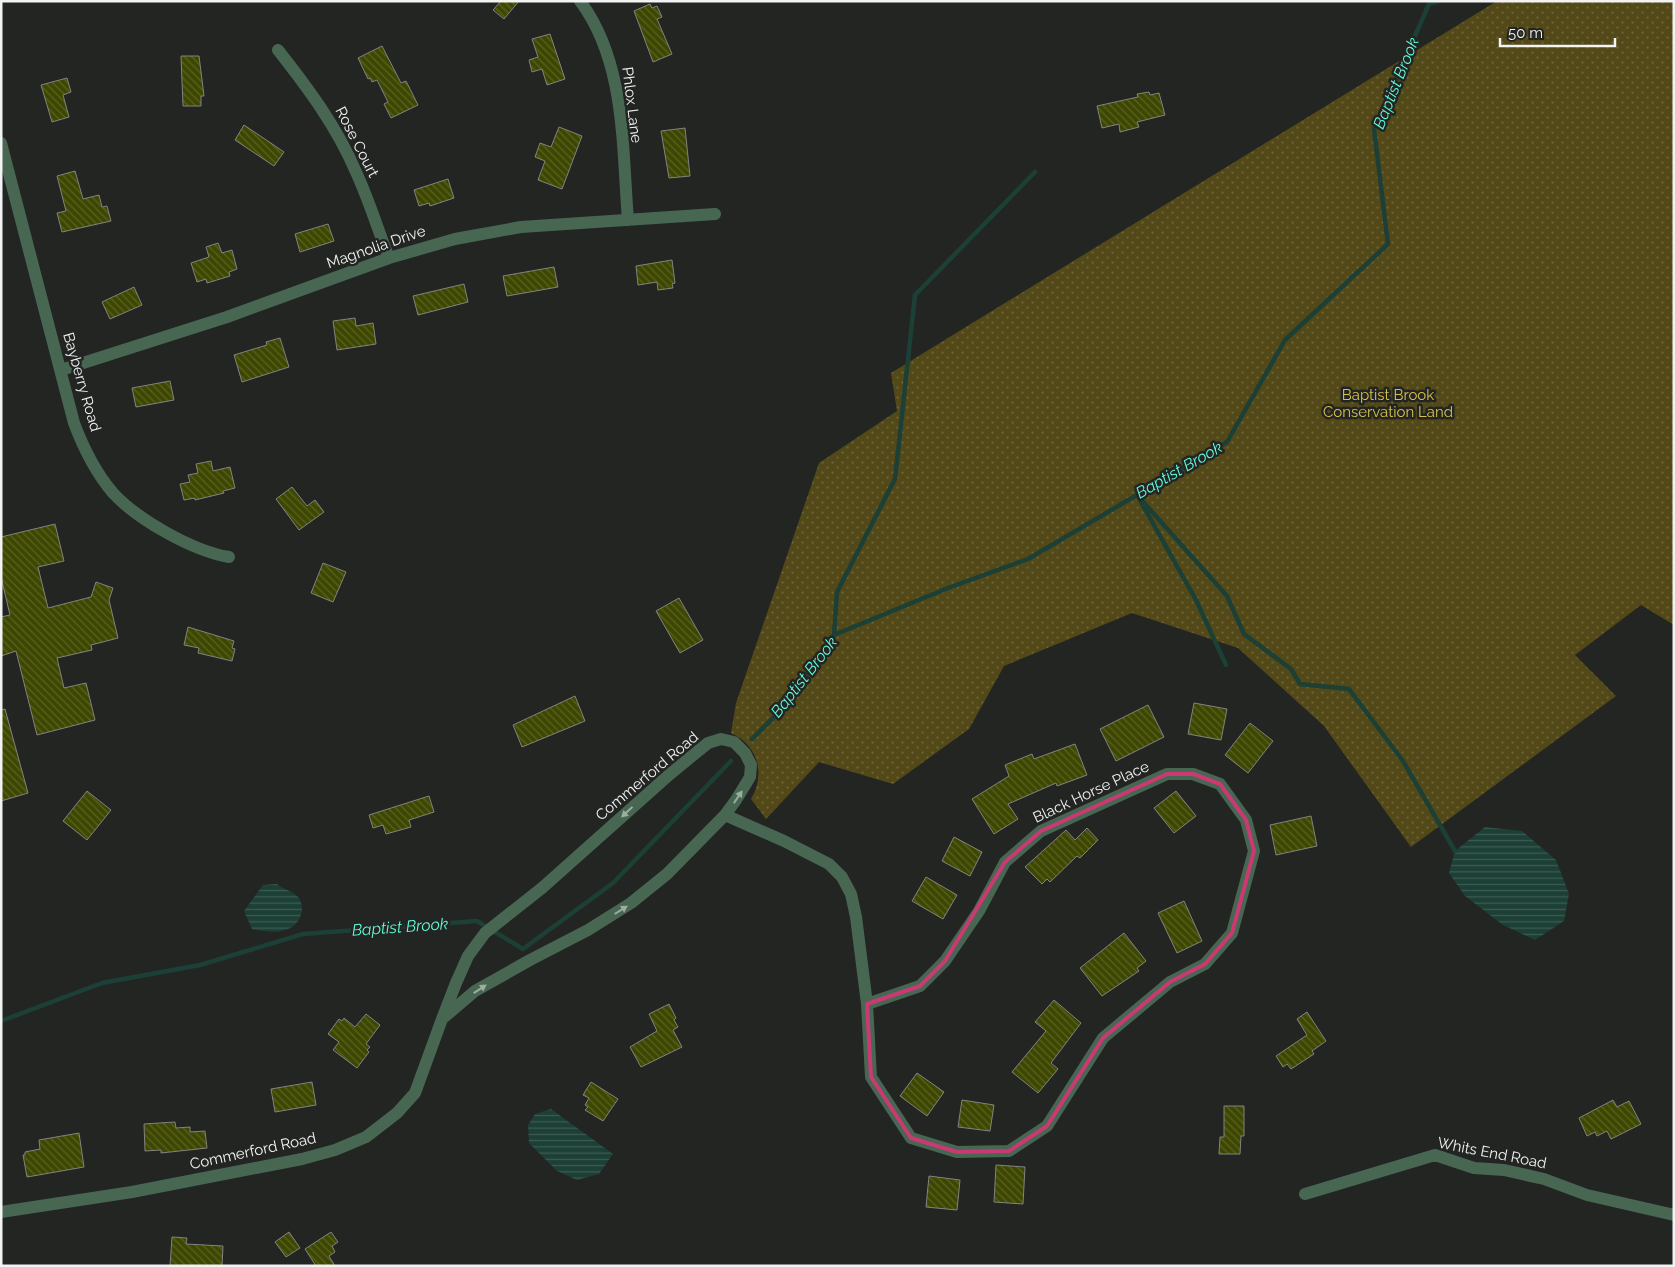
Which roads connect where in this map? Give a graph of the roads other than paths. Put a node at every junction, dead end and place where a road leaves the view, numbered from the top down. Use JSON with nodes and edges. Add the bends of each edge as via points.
{"nodes":[{"id":1,"x":580,"y":1,"type":"edge"},
{"id":2,"x":278,"y":50,"type":"dead end"},
{"id":3,"x":1,"y":143,"type":"edge"},
{"id":4,"x":715,"y":214,"type":"dead end"},
{"id":5,"x":628,"y":220,"type":"junction"},
{"id":6,"x":389,"y":258,"type":"junction"},
{"id":7,"x":60,"y":370,"type":"junction"},
{"id":8,"x":229,"y":557,"type":"dead end"},
{"id":9,"x":725,"y":815,"type":"junction"},
{"id":10,"x":866,"y":1004,"type":"junction"},
{"id":11,"x":442,"y":1019,"type":"junction"},
{"id":12,"x":1305,"y":1194,"type":"dead end"},
{"id":13,"x":1,"y":1212,"type":"edge"},
{"id":14,"x":1674,"y":1216,"type":"edge"}],
"edges":[{"from":1,"to":5,"type":"street","name":"Phlox Lane","via":[[598,29],[614,75]]},
{"from":2,"to":6,"type":"street","name":"Rose Court","via":[[343,144]]},
{"from":3,"to":7,"type":"street","name":"Bayberry Road"},
{"from":4,"to":5,"type":"street","name":"Magnolia Drive"},
{"from":5,"to":6,"type":"street","name":"Magnolia Drive","via":[[488,232]]},
{"from":6,"to":7,"type":"street","name":"Magnolia Drive","via":[[227,317]]},
{"from":7,"to":8,"type":"street","name":"Bayberry Road","via":[[80,438],[114,494],[151,522],[199,549]]},
{"from":9,"to":10,"type":"street","name":"Black Horse Place","via":[[829,864],[842,877],[851,894],[856,917]]},
{"from":11,"to":9,"type":"street","name":"Commerford Road","one_way":true,"via":[[475,991],[631,904],[667,874]]},
{"from":9,"to":11,"type":"street","name":"Commerford Road","one_way":true,"via":[[747,782],[751,765],[734,742],[721,739],[695,752],[582,854],[485,933],[468,956]]},
{"from":10,"to":10,"type":"street","name":"Black Horse Place","via":[[872,1077],[910,1138],[957,1152],[1010,1151],[1047,1126],[1102,1038],[1170,982],[1204,964],[1232,934],[1254,851],[1246,820],[1220,784],[1193,774],[1167,774],[1041,830],[1004,862],[945,961],[920,986]]},
{"from":11,"to":13,"type":"street","name":"Commerford Road","via":[[415,1093],[397,1113],[366,1137],[302,1159],[132,1192]]},
{"from":12,"to":14,"type":"street","name":"Whits End Road","via":[[1435,1155],[1474,1168],[1504,1170],[1544,1179],[1586,1195]]}]}
